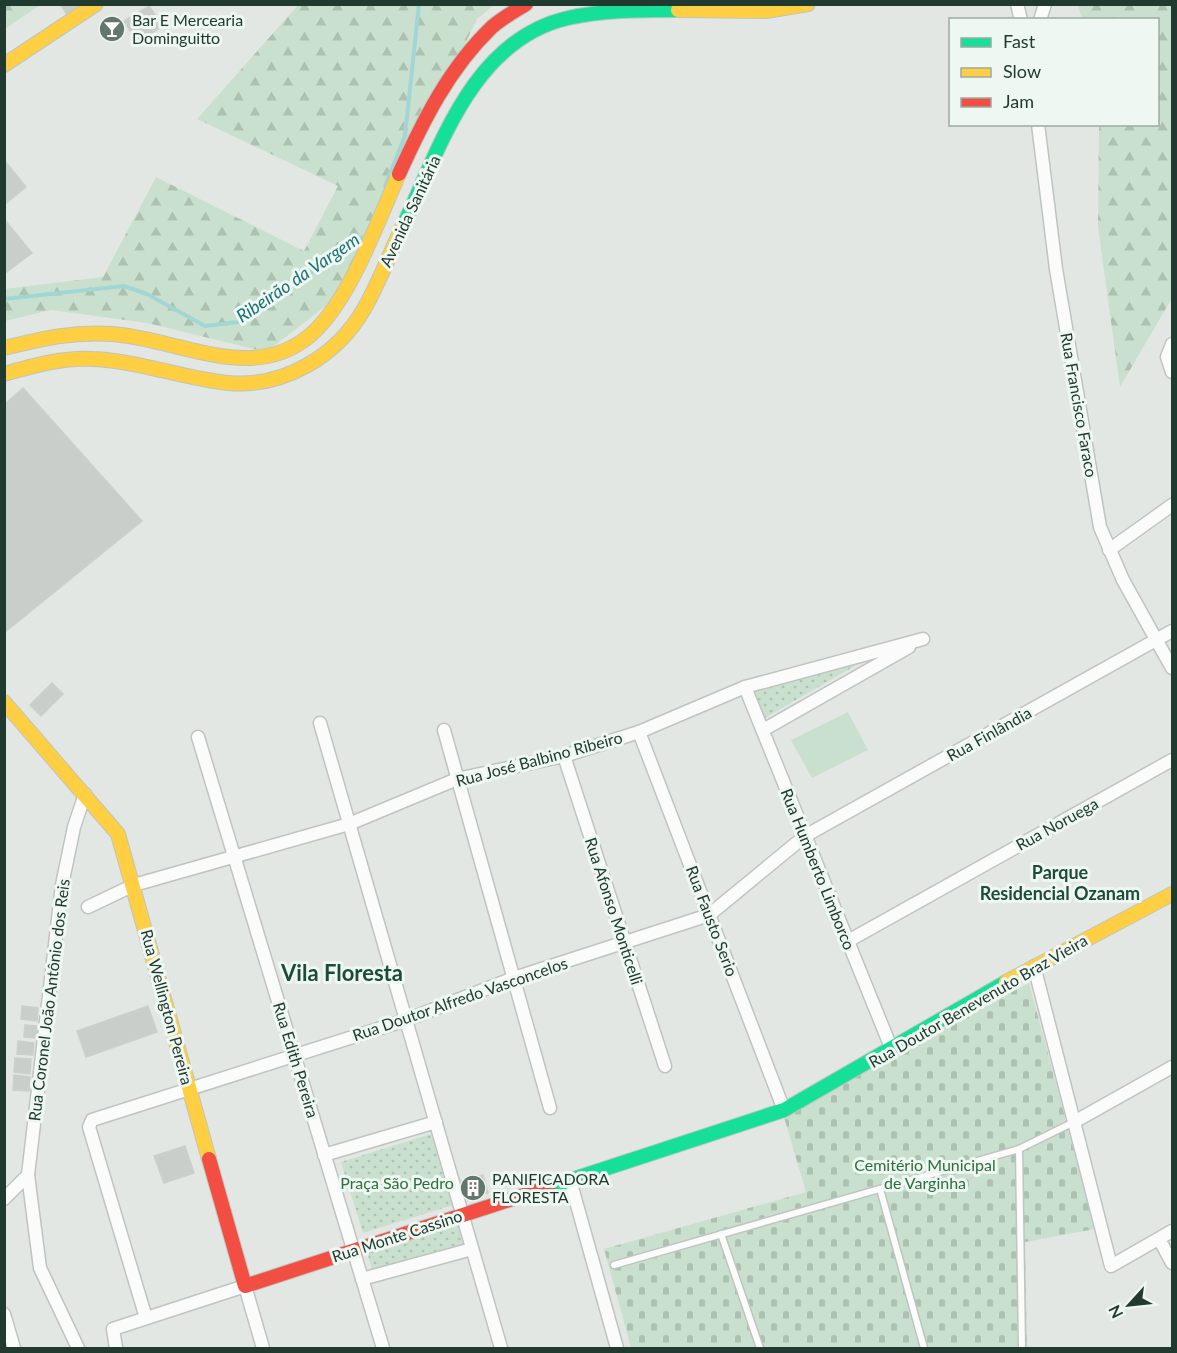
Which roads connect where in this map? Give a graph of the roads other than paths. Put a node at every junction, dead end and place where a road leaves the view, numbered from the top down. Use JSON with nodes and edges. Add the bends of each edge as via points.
{"nodes":[{"id":1,"x":96,"y":4,"type":"edge"},
{"id":2,"x":526,"y":4,"type":"edge"},
{"id":3,"x":808,"y":4,"type":"edge"},
{"id":4,"x":4,"y":65,"type":"edge"},
{"id":5,"x":1038,"y":126,"type":"edge"},
{"id":6,"x":1173,"y":344,"type":"edge"},
{"id":7,"x":4,"y":348,"type":"edge"},
{"id":8,"x":1173,"y":372,"type":"edge"},
{"id":9,"x":4,"y":374,"type":"edge"},
{"id":10,"x":1173,"y":505,"type":"edge"},
{"id":11,"x":1109,"y":550,"type":"junction"},
{"id":12,"x":1173,"y":631,"type":"edge"},
{"id":13,"x":1157,"y":640,"type":"junction"},
{"id":14,"x":1173,"y":668,"type":"edge"},
{"id":15,"x":745,"y":687,"type":"junction"},
{"id":16,"x":4,"y":702,"type":"edge"},
{"id":17,"x":320,"y":723,"type":"dead end"},
{"id":18,"x":444,"y":730,"type":"dead end"},
{"id":19,"x":763,"y":730,"type":"junction"},
{"id":20,"x":639,"y":732,"type":"junction"},
{"id":21,"x":198,"y":737,"type":"dead end"},
{"id":22,"x":564,"y":756,"type":"junction"},
{"id":23,"x":1173,"y":760,"type":"edge"},
{"id":24,"x":457,"y":779,"type":"junction"},
{"id":25,"x":85,"y":794,"type":"junction"},
{"id":26,"x":349,"y":824,"type":"junction"},
{"id":27,"x":805,"y":836,"type":"junction"},
{"id":28,"x":235,"y":855,"type":"junction"},
{"id":29,"x":134,"y":885,"type":"junction"},
{"id":30,"x":1173,"y":894,"type":"edge"},
{"id":31,"x":88,"y":907,"type":"dead end"},
{"id":32,"x":709,"y":915,"type":"junction"},
{"id":33,"x":848,"y":941,"type":"junction"},
{"id":34,"x":625,"y":942,"type":"junction"},
{"id":35,"x":1034,"y":966,"type":"junction"},
{"id":36,"x":514,"y":978,"type":"junction"},
{"id":37,"x":406,"y":1020,"type":"junction"},
{"id":38,"x":892,"y":1050,"type":"junction"},
{"id":39,"x":294,"y":1056,"type":"junction"},
{"id":40,"x":665,"y":1066,"type":"dead end"},
{"id":41,"x":1173,"y":1067,"type":"edge"},
{"id":42,"x":189,"y":1089,"type":"junction"},
{"id":43,"x":550,"y":1108,"type":"dead end"},
{"id":44,"x":784,"y":1110,"type":"junction"},
{"id":45,"x":436,"y":1122,"type":"junction"},
{"id":46,"x":1074,"y":1122,"type":"junction"},
{"id":47,"x":1019,"y":1149,"type":"junction"},
{"id":48,"x":324,"y":1155,"type":"junction"},
{"id":49,"x":28,"y":1175,"type":"junction"},
{"id":50,"x":570,"y":1180,"type":"junction"},
{"id":51,"x":880,"y":1189,"type":"junction"},
{"id":52,"x":4,"y":1199,"type":"edge"},
{"id":53,"x":462,"y":1215,"type":"junction"},
{"id":54,"x":1173,"y":1231,"type":"edge"},
{"id":55,"x":721,"y":1234,"type":"junction"},
{"id":56,"x":1159,"y":1239,"type":"junction"},
{"id":57,"x":472,"y":1248,"type":"junction"},
{"id":58,"x":353,"y":1251,"type":"junction"},
{"id":59,"x":1173,"y":1263,"type":"edge"},
{"id":60,"x":614,"y":1264,"type":"dead end"},
{"id":61,"x":362,"y":1279,"type":"junction"},
{"id":62,"x":245,"y":1286,"type":"junction"},
{"id":63,"x":4,"y":1314,"type":"edge"},
{"id":64,"x":146,"y":1318,"type":"junction"},
{"id":65,"x":14,"y":1348,"type":"edge"},
{"id":66,"x":78,"y":1348,"type":"edge"},
{"id":67,"x":116,"y":1348,"type":"edge"},
{"id":68,"x":263,"y":1348,"type":"edge"},
{"id":69,"x":382,"y":1348,"type":"edge"},
{"id":70,"x":501,"y":1348,"type":"edge"},
{"id":71,"x":617,"y":1348,"type":"edge"},
{"id":72,"x":760,"y":1348,"type":"edge"},
{"id":73,"x":924,"y":1348,"type":"edge"},
{"id":74,"x":1022,"y":1348,"type":"edge"}],
"edges":[{"from":1,"to":4,"type":"main road"},
{"from":2,"to":7,"type":"main road","name":"Avenida Sanitária","via":[[487,32],[448,79],[425,118],[357,267],[325,321],[298,343],[263,357],[244,359],[127,335],[69,333]]},
{"from":3,"to":9,"type":"main road","name":"Avenida Sanitária","via":[[766,11],[632,10],[567,18],[532,31],[499,55],[472,85],[364,309],[347,334],[321,359],[278,380],[226,383],[135,363],[91,359],[38,364]]},
{"from":5,"to":11,"type":"street","name":"Rua Francisco Faraco","via":[[1056,269],[1100,527]]},
{"from":6,"to":8,"type":"street","via":[[1167,357]]},
{"from":10,"to":11,"type":"street"},
{"from":11,"to":13,"type":"street","name":"Rua Francisco Faraco"},
{"from":12,"to":13,"type":"street","name":"Rua Finlândia"},
{"from":13,"to":14,"type":"street","name":"Rua Francisco Faraco"},
{"from":13,"to":27,"type":"street","name":"Rua Finlândia"},
{"from":15,"to":19,"type":"street","name":"Rua Humberto Limborco"},
{"from":15,"to":19,"type":"street","name":"Rua José Balbino Ribeiro","via":[[923,639]]},
{"from":15,"to":20,"type":"street","name":"Rua José Balbino Ribeiro"},
{"from":16,"to":25,"type":"main road","name":"Rua Wellington Pereira"},
{"from":17,"to":26,"type":"street"},
{"from":18,"to":24,"type":"street"},
{"from":19,"to":27,"type":"street","name":"Rua Humberto Limborco"},
{"from":20,"to":22,"type":"street","name":"Rua José Balbino Ribeiro"},
{"from":20,"to":32,"type":"street","name":"Rua Fausto Serio"},
{"from":21,"to":28,"type":"street","name":"Rua Edith Pereira"},
{"from":22,"to":24,"type":"street","name":"Rua José Balbino Ribeiro"},
{"from":22,"to":34,"type":"street","name":"Rua Afonso Monticelli"},
{"from":23,"to":33,"type":"street","name":"Rua Noruega"},
{"from":24,"to":26,"type":"street","name":"Rua José Balbino Ribeiro"},
{"from":24,"to":36,"type":"street"},
{"from":25,"to":29,"type":"main road","name":"Rua Wellington Pereira","via":[[118,834]]},
{"from":25,"to":49,"type":"street","name":"Rua Coronel João Antônio dos Reis","via":[[62,885]]},
{"from":26,"to":28,"type":"street","name":"Rua José Balbino Ribeiro"},
{"from":26,"to":37,"type":"street"},
{"from":27,"to":32,"type":"street","name":"Rua Doutor Alfredo Vasconcelos"},
{"from":27,"to":33,"type":"street","name":"Rua Humberto Limborco"},
{"from":28,"to":29,"type":"street","name":"Rua José Balbino Ribeiro"},
{"from":28,"to":39,"type":"street","name":"Rua Edith Pereira"},
{"from":29,"to":31,"type":"street","name":"Rua José Balbino Ribeiro"},
{"from":29,"to":42,"type":"main road","name":"Rua Wellington Pereira"},
{"from":30,"to":35,"type":"main road","name":"Rua Doutor Benevenuto Braz Vieira"},
{"from":32,"to":34,"type":"street","name":"Rua Doutor Alfredo Vasconcelos"},
{"from":32,"to":44,"type":"street","name":"Rua Fausto Serio"},
{"from":33,"to":38,"type":"street","name":"Rua Humberto Limborco"},
{"from":34,"to":36,"type":"street","name":"Rua Doutor Alfredo Vasconcelos"},
{"from":34,"to":40,"type":"street","name":"Rua Afonso Monticelli"},
{"from":35,"to":38,"type":"main road","name":"Rua Doutor Benevenuto Braz Vieira"},
{"from":35,"to":46,"type":"street"},
{"from":36,"to":37,"type":"street","name":"Rua Doutor Alfredo Vasconcelos"},
{"from":36,"to":43,"type":"street"},
{"from":37,"to":39,"type":"street","name":"Rua Doutor Alfredo Vasconcelos"},
{"from":37,"to":45,"type":"street"},
{"from":38,"to":44,"type":"main road","name":"Rua Doutor Benevenuto Braz Vieira"},
{"from":39,"to":42,"type":"street","name":"Rua Doutor Alfredo Vasconcelos"},
{"from":39,"to":48,"type":"street","name":"Rua Edith Pereira"},
{"from":41,"to":46,"type":"street"},
{"from":42,"to":62,"type":"main road","name":"Rua Wellington Pereira"},
{"from":42,"to":64,"type":"street","name":"Rua Doutor Alfredo Vasconcelos","via":[[92,1120],[89,1127]]},
{"from":44,"to":50,"type":"main road","name":"Rua Monte Cassino"},
{"from":45,"to":48,"type":"street"},
{"from":45,"to":53,"type":"street"},
{"from":46,"to":47,"type":"lane"},
{"from":46,"to":56,"type":"street","via":[[1111,1266]]},
{"from":47,"to":51,"type":"lane"},
{"from":47,"to":74,"type":"lane"},
{"from":48,"to":58,"type":"street","name":"Rua Edith Pereira"},
{"from":49,"to":52,"type":"street"},
{"from":49,"to":66,"type":"street","name":"Rua Coronel João Antônio dos Reis","via":[[40,1268]]},
{"from":50,"to":53,"type":"main road","name":"Rua Monte Cassino"},
{"from":50,"to":71,"type":"street"},
{"from":51,"to":55,"type":"lane"},
{"from":51,"to":73,"type":"lane"},
{"from":53,"to":57,"type":"street"},
{"from":53,"to":58,"type":"main road","name":"Rua Monte Cassino"},
{"from":54,"to":56,"type":"street"},
{"from":55,"to":60,"type":"lane"},
{"from":55,"to":72,"type":"lane"},
{"from":56,"to":59,"type":"street"},
{"from":57,"to":61,"type":"street"},
{"from":57,"to":70,"type":"street"},
{"from":58,"to":61,"type":"street","name":"Rua Edith Pereira"},
{"from":58,"to":62,"type":"main road","name":"Rua Monte Cassino"},
{"from":61,"to":69,"type":"street","name":"Rua Edith Pereira"},
{"from":62,"to":64,"type":"street","name":"Rua Monte Cassino"},
{"from":62,"to":68,"type":"street","name":"Rua Wellington Pereira"},
{"from":63,"to":65,"type":"street"},
{"from":64,"to":67,"type":"street","name":"Rua Monte Cassino","via":[[113,1329]]}]}
